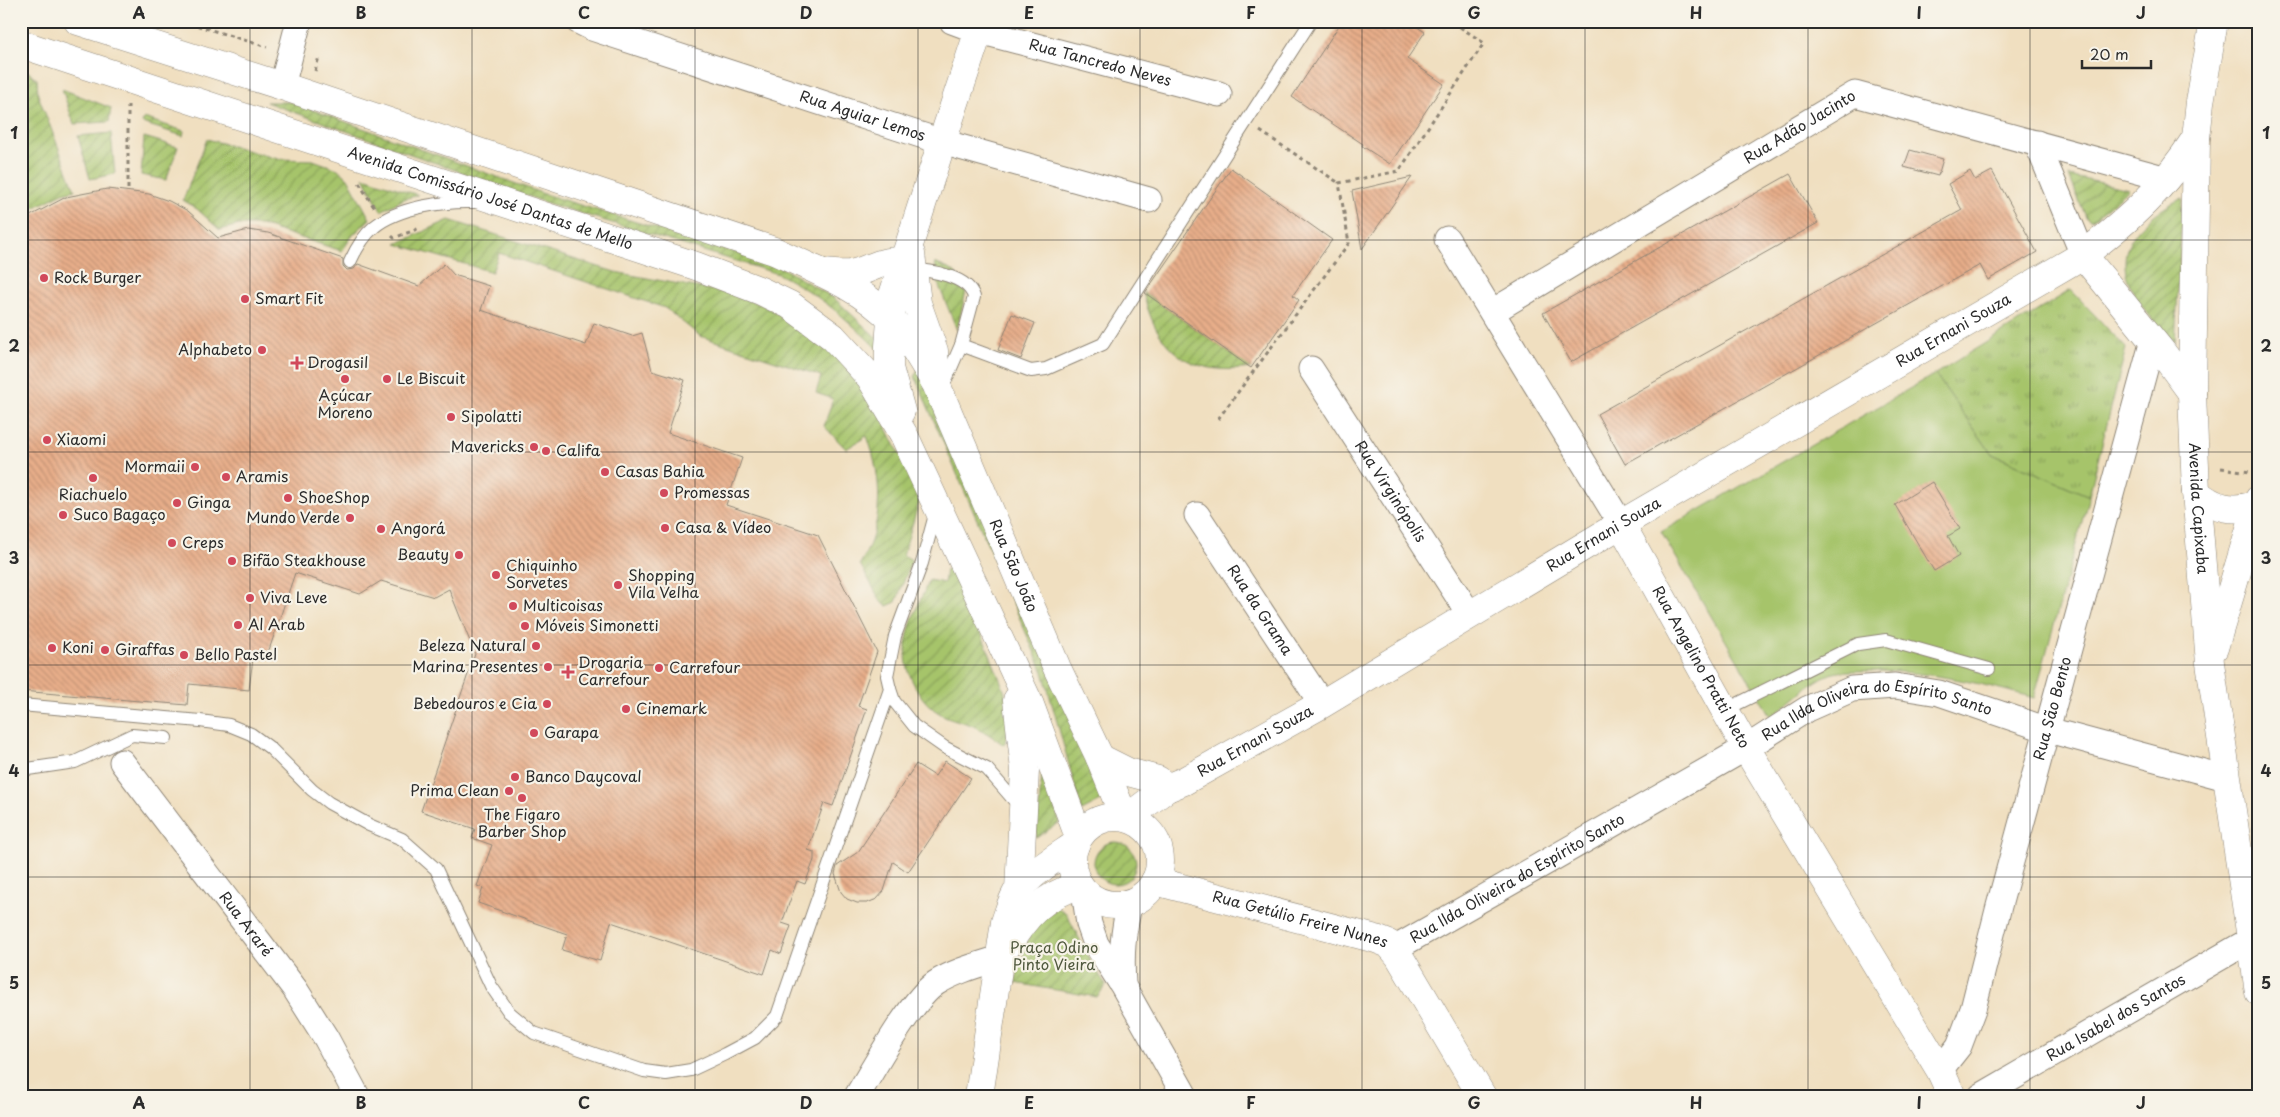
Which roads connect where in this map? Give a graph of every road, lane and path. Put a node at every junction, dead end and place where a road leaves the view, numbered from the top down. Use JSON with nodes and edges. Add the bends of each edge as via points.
{"nodes":[{"id":1,"x":78,"y":21,"type":"edge"},
{"id":2,"x":182,"y":21,"type":"edge"},
{"id":3,"x":299,"y":21,"type":"edge"},
{"id":4,"x":952,"y":21,"type":"edge"},
{"id":5,"x":1311,"y":21,"type":"edge"},
{"id":6,"x":1451,"y":21,"type":"edge"},
{"id":7,"x":2214,"y":21,"type":"edge"},
{"id":8,"x":589,"y":23,"type":"edge"},
{"id":9,"x":981,"y":26,"type":"edge"},
{"id":10,"x":21,"y":44,"type":"edge"},
{"id":11,"x":292,"y":55,"type":"junction"},
{"id":12,"x":318,"y":63,"type":"dead end"},
{"id":13,"x":282,"y":86,"type":"junction"},
{"id":14,"x":1219,"y":94,"type":"dead end"},
{"id":15,"x":128,"y":104,"type":"dead end"},
{"id":16,"x":1246,"y":122,"type":"junction"},
{"id":17,"x":2196,"y":138,"type":"junction"},
{"id":18,"x":942,"y":142,"type":"junction"},
{"id":19,"x":2037,"y":143,"type":"junction"},
{"id":20,"x":2167,"y":179,"type":"junction"},
{"id":21,"x":1339,"y":183,"type":"junction"},
{"id":22,"x":128,"y":190,"type":"dead end"},
{"id":23,"x":1149,"y":200,"type":"dead end"},
{"id":24,"x":532,"y":212,"type":"junction"},
{"id":25,"x":2116,"y":230,"type":"junction"},
{"id":26,"x":1447,"y":239,"type":"dead end"},
{"id":27,"x":2083,"y":255,"type":"junction"},
{"id":28,"x":909,"y":259,"type":"junction"},
{"id":29,"x":350,"y":262,"type":"dead end"},
{"id":30,"x":821,"y":272,"type":"junction"},
{"id":31,"x":2117,"y":297,"type":"junction"},
{"id":32,"x":1492,"y":312,"type":"junction"},
{"id":33,"x":893,"y":321,"type":"junction"},
{"id":34,"x":2153,"y":340,"type":"junction"},
{"id":35,"x":961,"y":345,"type":"junction"},
{"id":36,"x":1311,"y":369,"type":"dead end"},
{"id":37,"x":938,"y":389,"type":"junction"},
{"id":38,"x":2192,"y":393,"type":"junction"},
{"id":39,"x":1218,"y":419,"type":"dead end"},
{"id":40,"x":904,"y":435,"type":"junction"},
{"id":41,"x":2196,"y":492,"type":"junction"},
{"id":42,"x":2258,"y":503,"type":"edge"},
{"id":43,"x":937,"y":509,"type":"junction"},
{"id":44,"x":1197,"y":515,"type":"dead end"},
{"id":45,"x":1621,"y":524,"type":"junction"},
{"id":46,"x":1470,"y":615,"type":"junction"},
{"id":47,"x":2210,"y":663,"type":"junction"},
{"id":48,"x":1011,"y":666,"type":"junction"},
{"id":49,"x":1989,"y":670,"type":"dead end"},
{"id":50,"x":890,"y":689,"type":"junction"},
{"id":51,"x":1322,"y":704,"type":"junction"},
{"id":52,"x":21,"y":706,"type":"edge"},
{"id":53,"x":1725,"y":710,"type":"junction"},
{"id":54,"x":2048,"y":730,"type":"junction"},
{"id":55,"x":166,"y":738,"type":"dead end"},
{"id":56,"x":1746,"y":748,"type":"junction"},
{"id":57,"x":1100,"y":758,"type":"junction"},
{"id":58,"x":122,"y":762,"type":"dead end"},
{"id":59,"x":21,"y":770,"type":"edge"},
{"id":60,"x":2226,"y":778,"type":"junction"},
{"id":61,"x":1167,"y":788,"type":"junction"},
{"id":62,"x":1024,"y":811,"type":"junction"},
{"id":63,"x":1126,"y":818,"type":"junction"},
{"id":64,"x":1077,"y":841,"type":"junction"},
{"id":65,"x":1155,"y":881,"type":"junction"},
{"id":66,"x":1082,"y":888,"type":"junction"},
{"id":67,"x":1019,"y":890,"type":"junction"},
{"id":68,"x":1130,"y":902,"type":"junction"},
{"id":69,"x":2252,"y":939,"type":"junction"},
{"id":70,"x":1394,"y":949,"type":"junction"},
{"id":71,"x":1000,"y":958,"type":"junction"},
{"id":72,"x":1123,"y":986,"type":"junction"},
{"id":73,"x":2259,"y":992,"type":"edge"},
{"id":74,"x":1940,"y":1070,"type":"junction"},
{"id":75,"x":356,"y":1096,"type":"edge"},
{"id":76,"x":856,"y":1096,"type":"edge"},
{"id":77,"x":979,"y":1096,"type":"edge"},
{"id":78,"x":1185,"y":1096,"type":"edge"},
{"id":79,"x":1482,"y":1096,"type":"edge"},
{"id":80,"x":1952,"y":1096,"type":"edge"},
{"id":81,"x":1981,"y":1096,"type":"edge"}],
"edges":[{"from":1,"to":13,"type":"main road"},
{"from":2,"to":11,"type":"path"},
{"from":3,"to":11,"type":"street"},
{"from":4,"to":9,"type":"street","name":"Rua Tancredo Neves"},
{"from":5,"to":16,"type":"lane"},
{"from":6,"to":21,"type":"path","via":[[1484,43],[1399,171]]},
{"from":7,"to":17,"type":"main road","name":"Avenida Capixaba"},
{"from":8,"to":18,"type":"street","name":"Rua Aguiar Lemos"},
{"from":9,"to":14,"type":"street","name":"Rua Tancredo Neves"},
{"from":9,"to":18,"type":"main road"},
{"from":10,"to":24,"type":"main road","name":"Avenida Comissário José Dantas de Mello"},
{"from":11,"to":12,"type":"path"},
{"from":11,"to":13,"type":"street"},
{"from":13,"to":30,"type":"main road","via":[[774,251]]},
{"from":15,"to":22,"type":"path"},
{"from":16,"to":21,"type":"path"},
{"from":16,"to":35,"type":"lane","via":[[1103,344],[1046,369],[1031,371]]},
{"from":17,"to":20,"type":"main road","name":"Rua Ernani Souza"},
{"from":17,"to":38,"type":"main road","name":"Avenida Capixaba"},
{"from":18,"to":23,"type":"street","name":"Rua Aguiar Lemos"},
{"from":18,"to":28,"type":"main road"},
{"from":19,"to":20,"type":"street","name":"Rua Adão Jacinto"},
{"from":19,"to":27,"type":"street"},
{"from":19,"to":32,"type":"street","name":"Rua Adão Jacinto","via":[[1855,94]]},
{"from":20,"to":25,"type":"main road","name":"Rua Ernani Souza"},
{"from":21,"to":39,"type":"path","via":[[1349,243]]},
{"from":24,"to":29,"type":"lane","via":[[471,202],[420,207],[375,226]]},
{"from":24,"to":40,"type":"main road","name":"Avenida Comissário José Dantas de Mello","via":[[696,266],[790,305],[833,338],[870,377]]},
{"from":25,"to":27,"type":"main road","name":"Rua Ernani Souza"},
{"from":25,"to":31,"type":"main road","via":[[2108,264]]},
{"from":26,"to":32,"type":"street","name":"Rua Angelino Pratti Neto"},
{"from":27,"to":31,"type":"main road"},
{"from":27,"to":45,"type":"main road","name":"Rua Ernani Souza"},
{"from":28,"to":30,"type":"main road","via":[[886,262],[850,274]]},
{"from":28,"to":33,"type":"main road","via":[[893,295]]},
{"from":28,"to":35,"type":"lane","via":[[948,275],[973,292]]},
{"from":28,"to":37,"type":"main road","via":[[917,303],[934,351]]},
{"from":30,"to":33,"type":"main road","via":[[871,301]]},
{"from":31,"to":34,"type":"main road"},
{"from":32,"to":45,"type":"street","name":"Rua Angelino Pratti Neto"},
{"from":33,"to":37,"type":"main road","name":"Rua São João","via":[[911,343]]},
{"from":33,"to":40,"type":"main road","via":[[889,368],[901,407]]},
{"from":34,"to":38,"type":"main road"},
{"from":34,"to":54,"type":"street","name":"Rua São Bento"},
{"from":35,"to":37,"type":"lane"},
{"from":36,"to":46,"type":"street","name":"Rua Virginópolis"},
{"from":37,"to":57,"type":"main road","name":"Rua São João","via":[[1057,668]]},
{"from":38,"to":41,"type":"main road","name":"Avenida Capixaba"},
{"from":40,"to":43,"type":"main road"},
{"from":41,"to":42,"type":"main road","via":[[2218,507],[2244,509]]},
{"from":41,"to":47,"type":"main road","name":"Avenida Capixaba"},
{"from":42,"to":47,"type":"main road"},
{"from":43,"to":48,"type":"main road"},
{"from":43,"to":50,"type":"lane","via":[[922,564],[896,636],[887,676]]},
{"from":44,"to":51,"type":"street","name":"Rua da Grama"},
{"from":45,"to":46,"type":"main road","name":"Rua Ernani Souza"},
{"from":45,"to":53,"type":"main road","name":"Rua Angelino Pratti Neto"},
{"from":46,"to":51,"type":"main road","name":"Rua Ernani Souza"},
{"from":47,"to":60,"type":"main road","name":"Avenida Capixaba"},
{"from":48,"to":62,"type":"main road","via":[[1025,770]]},
{"from":48,"to":64,"type":"main road","via":[[1030,705]]},
{"from":49,"to":53,"type":"lane","via":[[1886,640],[1867,642]]},
{"from":50,"to":52,"type":"lane","via":[[777,1016],[755,1038],[725,1054],[691,1070],[666,1074],[644,1071],[534,1033],[509,1012],[491,986],[436,869],[402,839],[323,799],[251,734],[229,724]]},
{"from":50,"to":62,"type":"lane","via":[[898,707],[914,726],[944,747],[992,772]]},
{"from":51,"to":61,"type":"main road","name":"Rua Ernani Souza"},
{"from":53,"to":56,"type":"main road","name":"Rua Angelino Pratti Neto"},
{"from":54,"to":56,"type":"street","name":"Rua Ilda Oliveira do Espírito Santo","via":[[1939,693],[1896,686],[1852,689],[1807,710]]},
{"from":54,"to":60,"type":"street","name":"Rua Ilda Oliveira do Espírito Santo"},
{"from":54,"to":74,"type":"street","name":"Rua São Bento","via":[[1973,1008],[1959,1046]]},
{"from":55,"to":59,"type":"lane","via":[[132,735],[75,762]]},
{"from":56,"to":70,"type":"street","name":"Rua Ilda Oliveira do Espírito Santo"},
{"from":56,"to":74,"type":"main road","name":"Rua Angelino Pratti Neto"},
{"from":57,"to":61,"type":"main road","via":[[1128,772],[1158,780]]},
{"from":57,"to":63,"type":"main road","name":"Rua São João"},
{"from":58,"to":75,"type":"street","name":"Rua Araré","via":[[295,989],[326,1038]]},
{"from":60,"to":69,"type":"main road","name":"Avenida Capixaba"},
{"from":61,"to":63,"type":"main road","name":"Rua Ernani Souza"},
{"from":62,"to":67,"type":"main road"},
{"from":63,"to":64,"type":"main road","via":[[1098,820],[1084,830]]},
{"from":63,"to":65,"type":"main road","via":[[1146,828],[1153,837],[1160,855]]},
{"from":64,"to":66,"type":"main road","via":[[1072,870]]},
{"from":64,"to":67,"type":"main road"},
{"from":65,"to":68,"type":"main road","via":[[1144,894]]},
{"from":65,"to":70,"type":"main road","name":"Rua Getúlio Freire Nunes","via":[[1376,939]]},
{"from":66,"to":68,"type":"main road","via":[[1105,903]]},
{"from":66,"to":71,"type":"main road","via":[[1053,896],[1037,907],[1023,922]]},
{"from":66,"to":72,"type":"street","via":[[1096,944]]},
{"from":67,"to":71,"type":"main road","via":[[1005,922]]},
{"from":68,"to":72,"type":"street","via":[[1122,933]]},
{"from":69,"to":73,"type":"main road","name":"Avenida Capixaba"},
{"from":69,"to":81,"type":"street","name":"Rua Isabel dos Santos"},
{"from":70,"to":79,"type":"main road","name":"Rua Getúlio Freire Nunes"},
{"from":71,"to":76,"type":"street","via":[[954,973],[934,984],[914,1006]]},
{"from":71,"to":77,"type":"main road"},
{"from":72,"to":78,"type":"street"},
{"from":74,"to":80,"type":"main road","name":"Rua Angelino Pratti Neto"}]}
